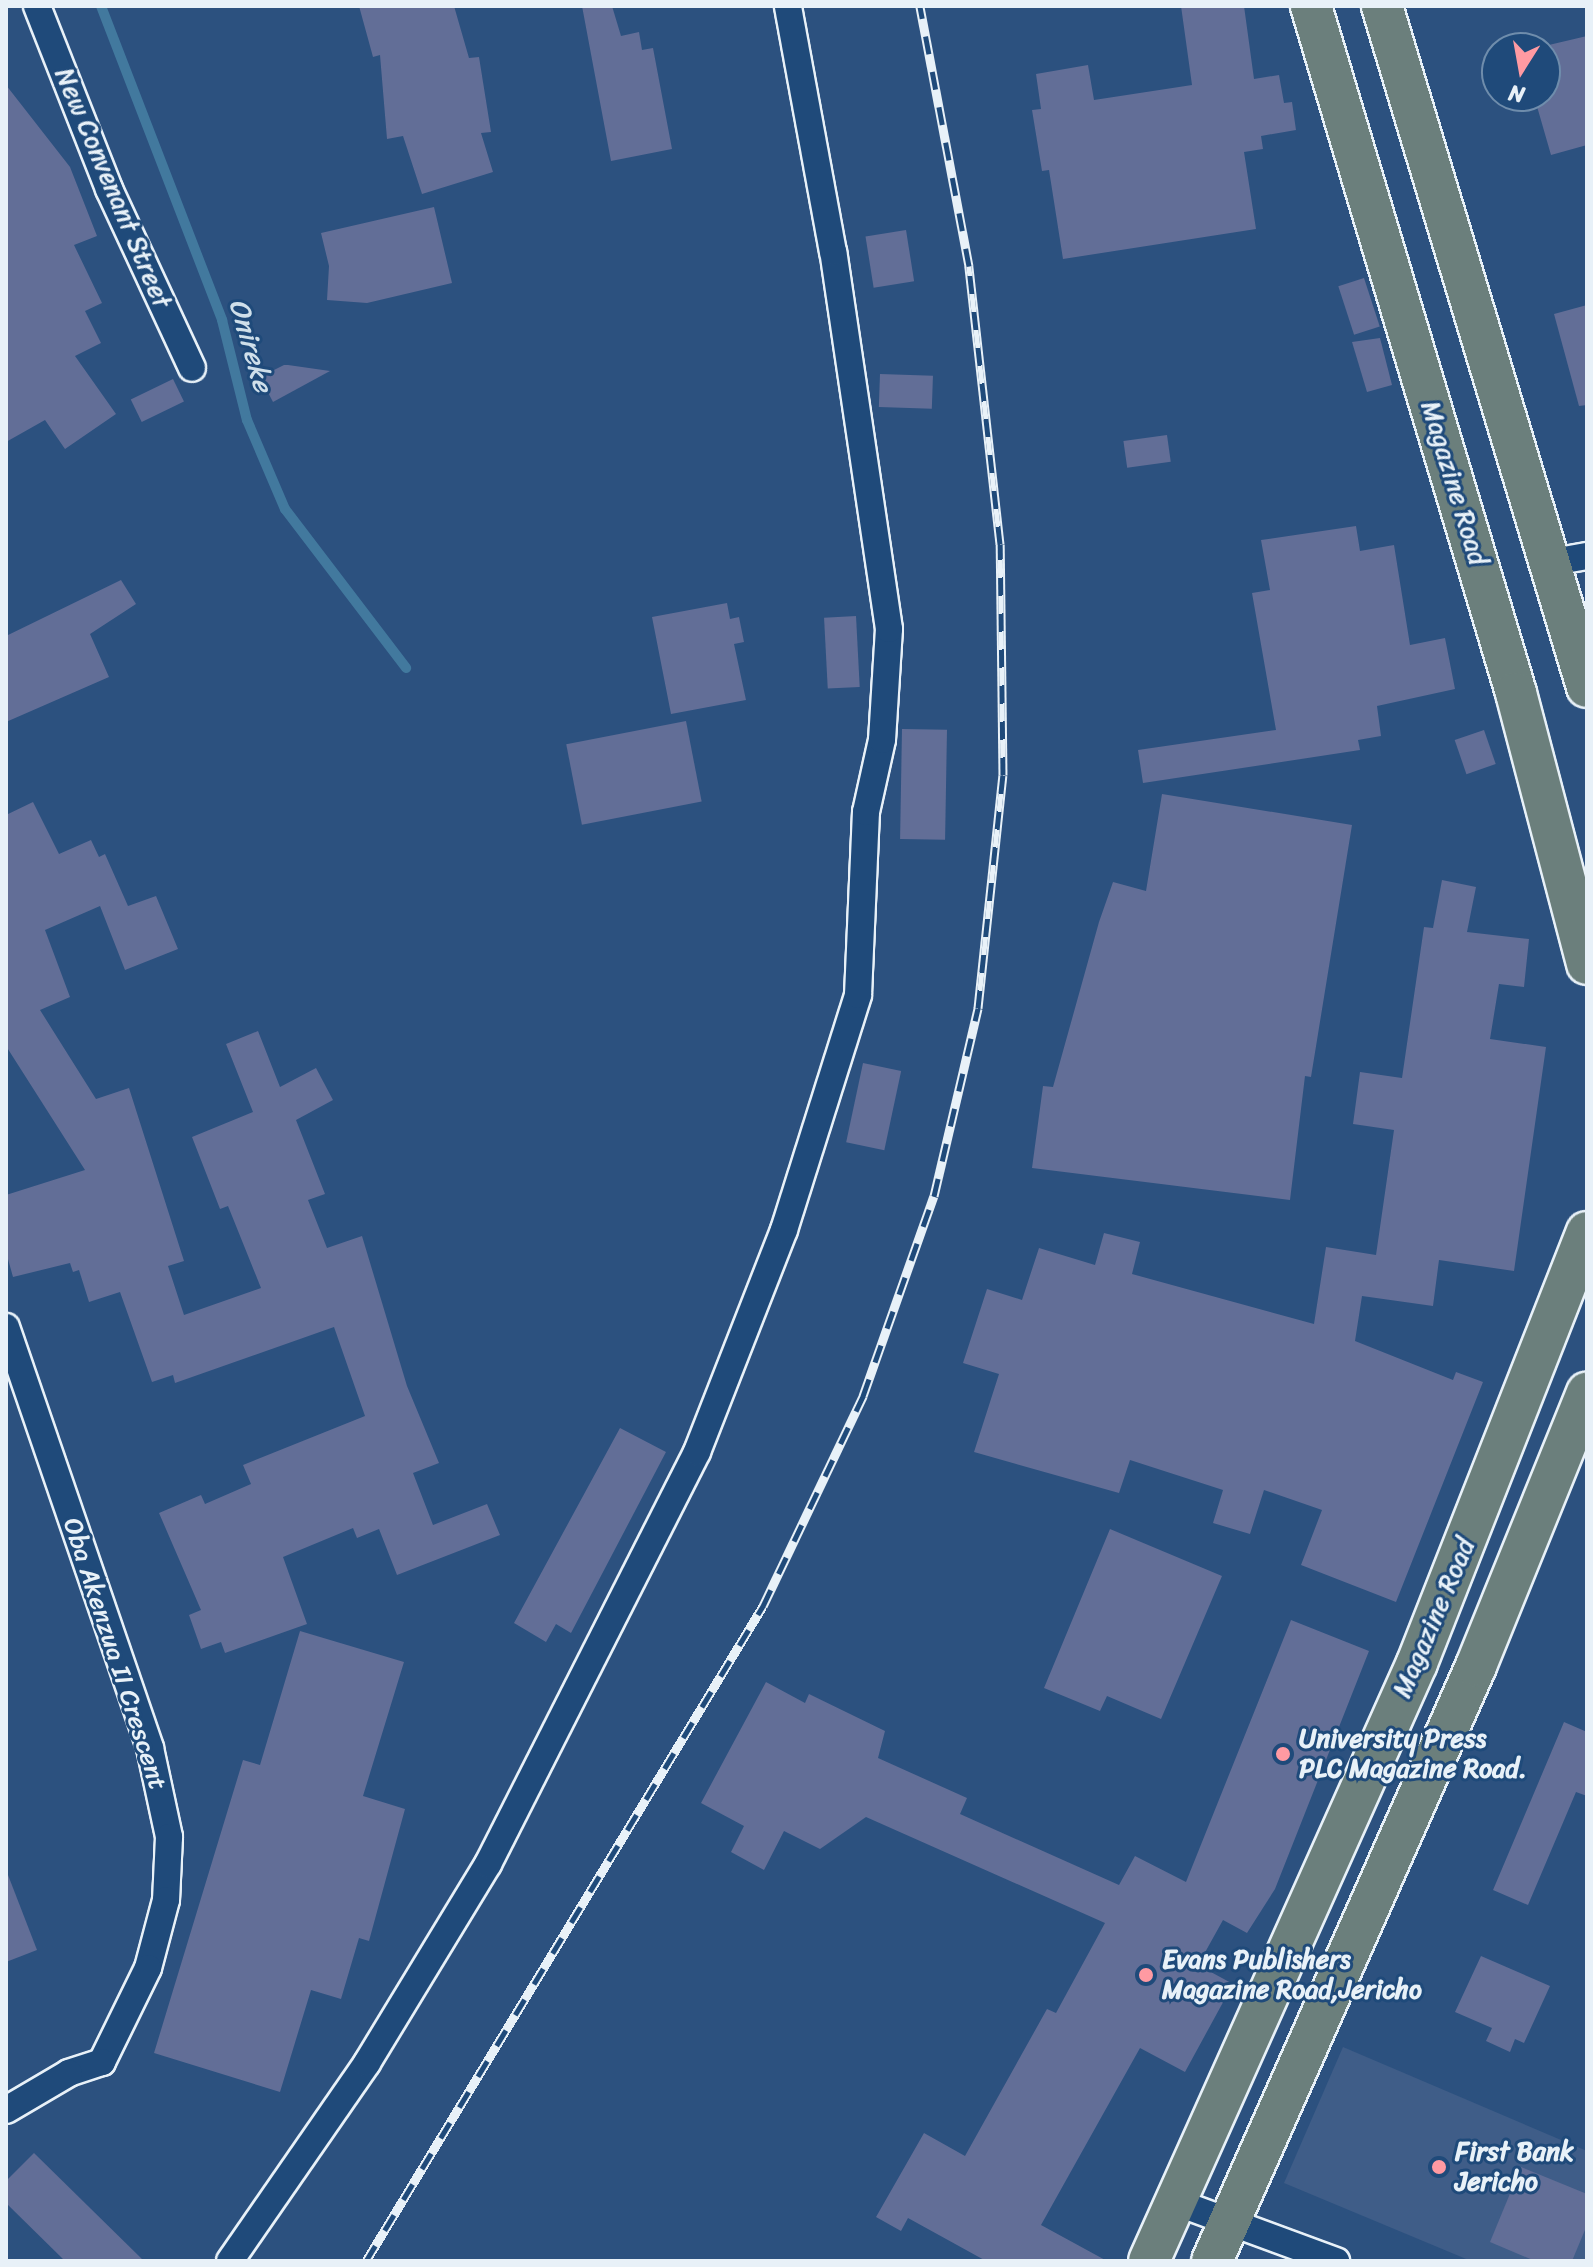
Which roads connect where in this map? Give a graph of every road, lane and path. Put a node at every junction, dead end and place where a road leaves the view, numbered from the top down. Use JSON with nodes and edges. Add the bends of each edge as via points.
{"nodes":[{"id":1,"x":37,"y":6,"type":"edge"},
{"id":2,"x":788,"y":6,"type":"edge"},
{"id":3,"x":1311,"y":6,"type":"edge"},
{"id":4,"x":1382,"y":6,"type":"edge"},
{"id":5,"x":1394,"y":51,"type":"junction"},
{"id":6,"x":1329,"y":63,"type":"junction"},
{"id":7,"x":192,"y":368,"type":"dead end"},
{"id":8,"x":1570,"y":559,"type":"edge"},
{"id":9,"x":1587,"y":687,"type":"edge"},
{"id":10,"x":1587,"y":964,"type":"edge"},
{"id":11,"x":1587,"y":1232,"type":"edge"},
{"id":12,"x":6,"y":1327,"type":"edge"},
{"id":13,"x":1587,"y":1393,"type":"edge"},
{"id":14,"x":6,"y":2110,"type":"edge"},
{"id":15,"x":1173,"y":2201,"type":"junction"},
{"id":16,"x":1228,"y":2223,"type":"junction"},
{"id":17,"x":230,"y":2261,"type":"edge"},
{"id":18,"x":1149,"y":2261,"type":"edge"},
{"id":19,"x":1212,"y":2261,"type":"edge"},
{"id":20,"x":1336,"y":2261,"type":"edge"}],
"edges":[{"from":1,"to":7,"type":"street","name":"New Convenant Street","via":[[109,189]]},
{"from":2,"to":17,"type":"street","via":[[840,294],[889,629],[882,740],[866,812],[858,995],[784,1230],[697,1452],[488,1864],[367,2063]]},
{"from":3,"to":6,"type":"main road","name":"Magazine Road"},
{"from":4,"to":5,"type":"main road"},
{"from":5,"to":6,"type":"main road"},
{"from":5,"to":8,"type":"main road"},
{"from":6,"to":10,"type":"main road","name":"Magazine Road","via":[[1516,693]]},
{"from":8,"to":9,"type":"main road"},
{"from":11,"to":15,"type":"main road","name":"Magazine Road","via":[[1417,1663]]},
{"from":12,"to":14,"type":"street","name":"Oba Akenzua II Crescent","via":[[150,1748],[169,1837],[166,1900],[148,1968],[102,2062],[69,2073]]},
{"from":13,"to":16,"type":"main road","via":[[1476,1666]]},
{"from":15,"to":16,"type":"street"},
{"from":15,"to":18,"type":"main road","name":"Magazine Road"},
{"from":16,"to":19,"type":"main road"},
{"from":16,"to":20,"type":"street"}]}
